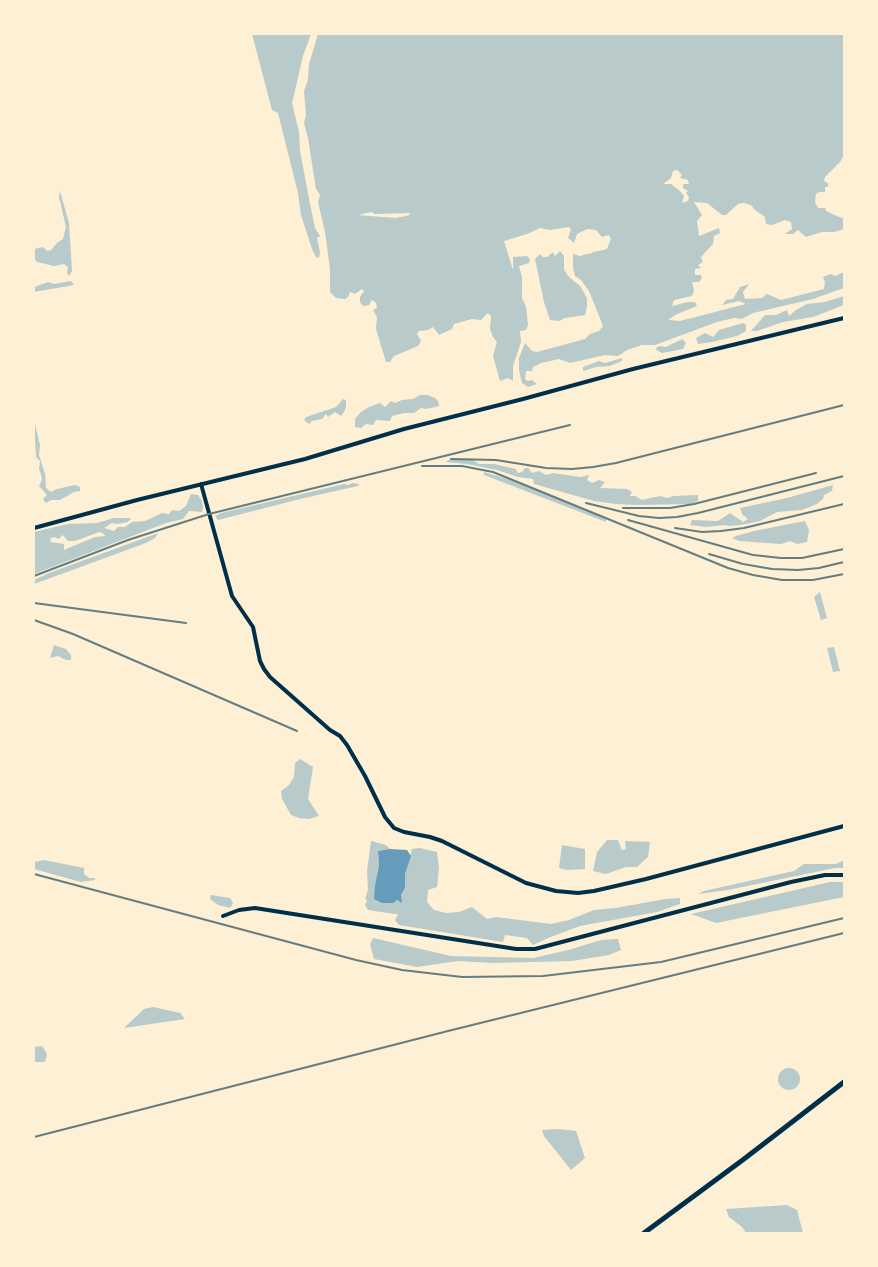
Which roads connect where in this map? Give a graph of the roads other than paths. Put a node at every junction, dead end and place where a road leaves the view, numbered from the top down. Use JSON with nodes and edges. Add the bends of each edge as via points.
{"nodes":[{"id":1,"x":844,"y":318,"type":"edge"},
{"id":2,"x":202,"y":484,"type":"junction"},
{"id":3,"x":34,"y":528,"type":"edge"},
{"id":4,"x":844,"y":826,"type":"edge"},
{"id":5,"x":844,"y":875,"type":"edge"},
{"id":6,"x":223,"y":916,"type":"dead end"},
{"id":7,"x":844,"y":1082,"type":"edge"},
{"id":8,"x":644,"y":1233,"type":"edge"}],
"edges":[{"from":1,"to":2,"type":"street","via":[[633,369]]},
{"from":2,"to":3,"type":"street"},
{"from":2,"to":4,"type":"street","via":[[232,596],[253,627],[264,670],[340,736],[394,828],[442,841],[526,883],[578,893],[646,879]]},
{"from":5,"to":6,"type":"street","via":[[791,882],[535,949],[516,949],[254,908]]},
{"from":7,"to":8,"type":"street"}]}
